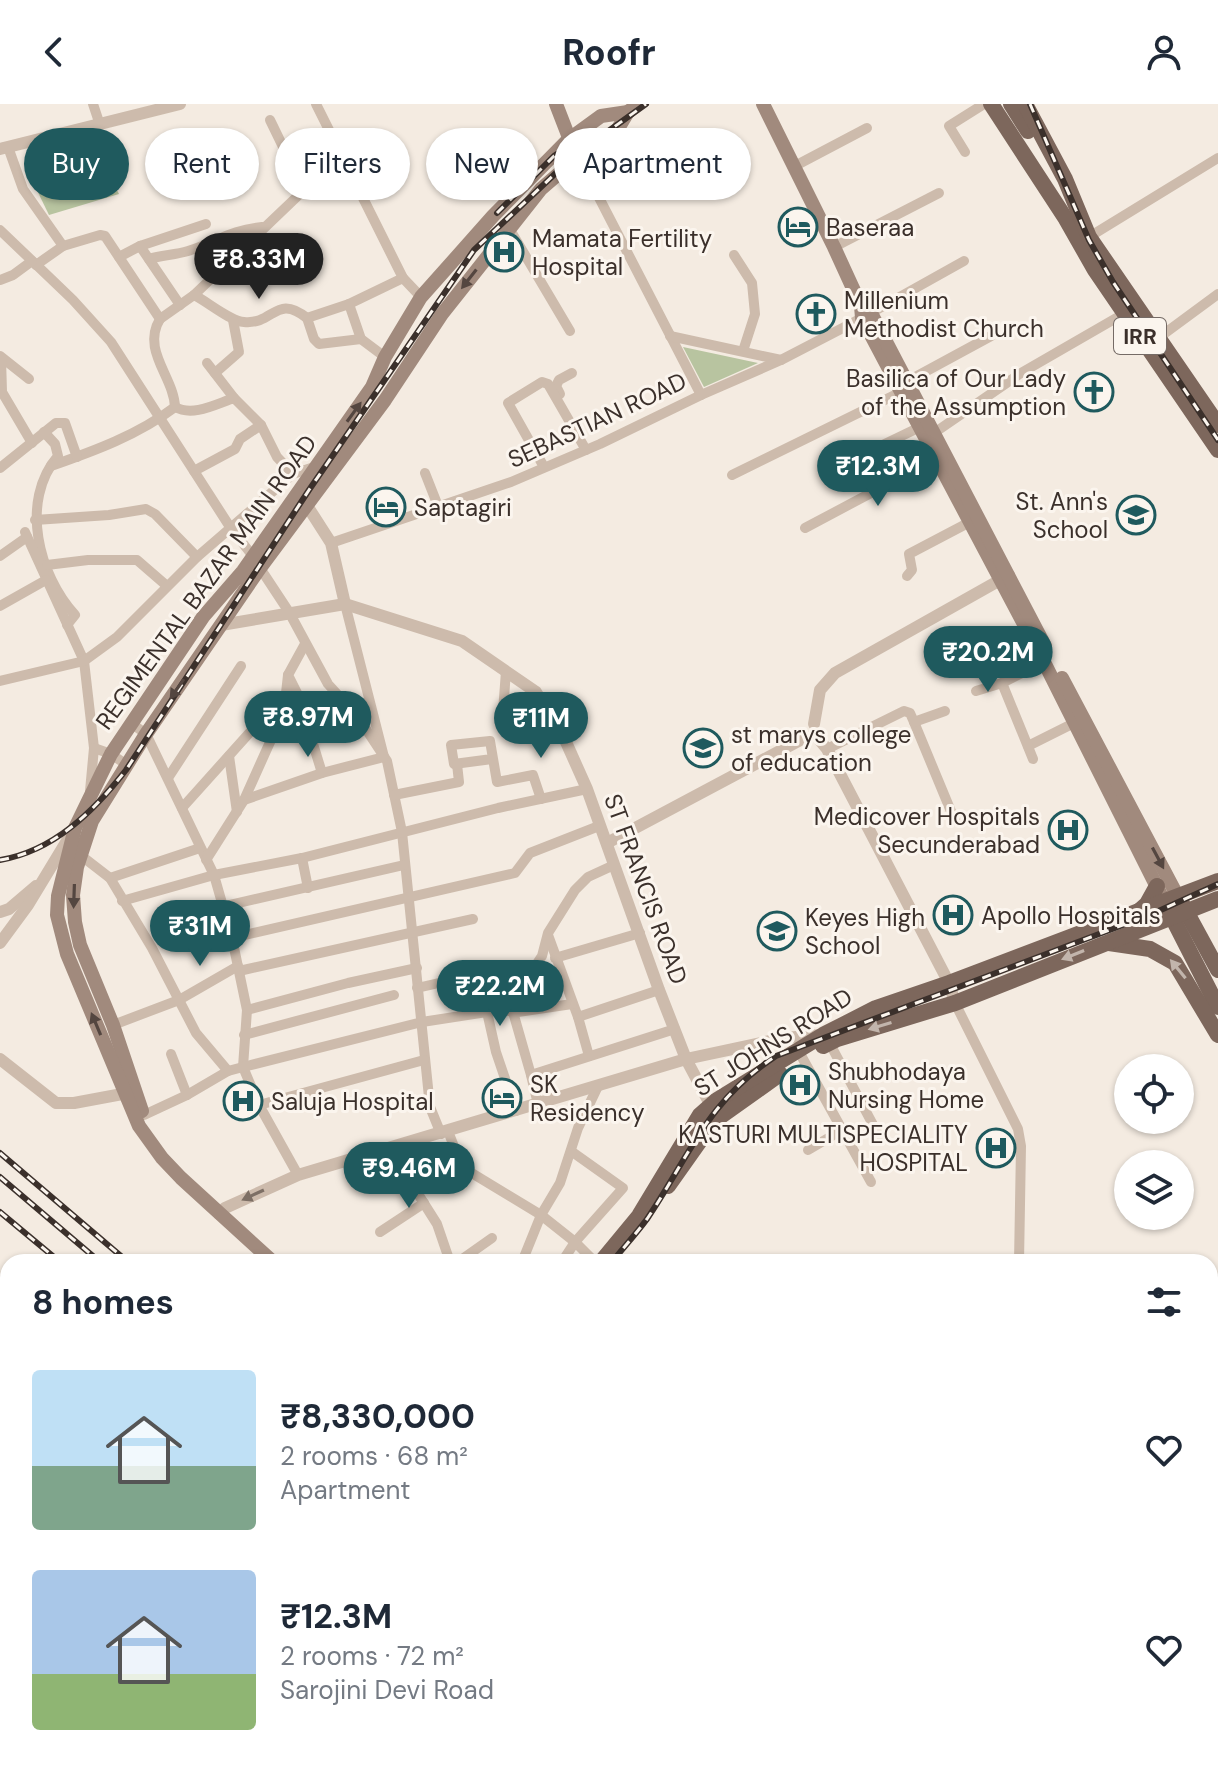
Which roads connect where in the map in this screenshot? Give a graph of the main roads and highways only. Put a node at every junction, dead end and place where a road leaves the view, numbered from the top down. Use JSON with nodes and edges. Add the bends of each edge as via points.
{"nodes":[{"id":1,"x":556,"y":104,"type":"edge"},
{"id":2,"x":763,"y":104,"type":"edge"},
{"id":3,"x":991,"y":104,"type":"edge"},
{"id":4,"x":1002,"y":104,"type":"edge"},
{"id":5,"x":1011,"y":104,"type":"edge"},
{"id":6,"x":1025,"y":104,"type":"edge"},
{"id":7,"x":633,"y":108,"type":"edge"},
{"id":8,"x":564,"y":128,"type":"edge"},
{"id":9,"x":584,"y":128,"type":"edge"},
{"id":10,"x":619,"y":128,"type":"edge"},
{"id":11,"x":1025,"y":134,"type":"junction"},
{"id":12,"x":554,"y":154,"type":"edge"},
{"id":13,"x":554,"y":178,"type":"edge"},
{"id":14,"x":1066,"y":219,"type":"junction"},
{"id":15,"x":1089,"y":237,"type":"junction"},
{"id":16,"x":904,"y":387,"type":"junction"},
{"id":17,"x":1218,"y":425,"type":"edge"},
{"id":18,"x":1218,"y":450,"type":"edge"},
{"id":19,"x":333,"y":455,"type":"junction"},
{"id":20,"x":256,"y":562,"type":"junction"},
{"id":21,"x":1004,"y":578,"type":"junction"},
{"id":22,"x":1218,"y":881,"type":"edge"},
{"id":23,"x":1218,"y":899,"type":"edge"},
{"id":24,"x":1170,"y":907,"type":"junction"},
{"id":25,"x":1105,"y":943,"type":"junction"},
{"id":26,"x":1218,"y":970,"type":"edge"},
{"id":27,"x":1218,"y":1007,"type":"edge"},
{"id":28,"x":1218,"y":1035,"type":"edge"},
{"id":29,"x":826,"y":1039,"type":"junction"},
{"id":30,"x":801,"y":1054,"type":"junction"},
{"id":31,"x":129,"y":1092,"type":"junction"},
{"id":32,"x":222,"y":1211,"type":"junction"},
{"id":33,"x":265,"y":1254,"type":"edge"},
{"id":34,"x":275,"y":1254,"type":"edge"},
{"id":35,"x":608,"y":1254,"type":"edge"},
{"id":36,"x":619,"y":1254,"type":"edge"}],
"edges":[{"from":1,"to":8,"type":"main road"},
{"from":2,"to":16,"type":"main road"},
{"from":3,"to":14,"type":"main road","number":"IRR"},
{"from":4,"to":11,"type":"main road","number":"IRR"},
{"from":5,"to":11,"type":"main road","number":"IRR"},
{"from":6,"to":15,"type":"main road","number":"IRR"},
{"from":7,"to":9,"type":"main road","name":"REGIMENTAL BAZAR MAIN ROAD","via":[[601,116]]},
{"from":7,"to":10,"type":"main road","name":"REGIMENTAL BAZAR MAIN ROAD"},
{"from":11,"to":14,"type":"main road","number":"IRR"},
{"from":11,"to":15,"type":"main road","number":"IRR"},
{"from":19,"to":12,"type":"main road","name":"REGIMENTAL BAZAR MAIN ROAD","one_way":true,"via":[[421,297]]},
{"from":13,"to":19,"type":"main road","name":"REGIMENTAL BAZAR MAIN ROAD","one_way":true,"via":[[442,314],[385,400]]},
{"from":14,"to":18,"type":"main road","number":"IRR"},
{"from":15,"to":17,"type":"main road","number":"IRR"},
{"from":16,"to":21,"type":"main road","via":[[934,433]]},
{"from":16,"to":21,"type":"main road","via":[[918,428]]},
{"from":19,"to":20,"type":"main road","name":"REGIMENTAL BAZAR MAIN ROAD","via":[[306,504]]},
{"from":19,"to":20,"type":"main road","name":"REGIMENTAL BAZAR MAIN ROAD","via":[[319,465]]},
{"from":20,"to":31,"type":"main road","name":"REGIMENTAL BAZAR MAIN ROAD","one_way":true,"via":[[221,625],[92,821],[79,854],[73,895],[77,934],[113,1025]]},
{"from":31,"to":20,"type":"main road","name":"REGIMENTAL BAZAR MAIN ROAD","one_way":true,"via":[[67,954],[58,896],[75,828],[111,754],[203,617]]},
{"from":21,"to":24,"type":"main road","one_way":true},
{"from":21,"to":24,"type":"main road"},
{"from":22,"to":24,"type":"main road","name":"ST JOHNS ROAD"},
{"from":23,"to":24,"type":"main road","name":"ST JOHNS ROAD"},
{"from":24,"to":25,"type":"main road","name":"ST JOHNS ROAD"},
{"from":24,"to":26,"type":"main road"},
{"from":24,"to":27,"type":"main road"},
{"from":24,"to":29,"type":"main road","name":"ST JOHNS ROAD","via":[[1137,913],[876,1008]]},
{"from":28,"to":25,"type":"main road","one_way":true,"via":[[1167,956]]},
{"from":25,"to":29,"type":"main road","name":"ST JOHNS ROAD","one_way":true,"via":[[955,1003]]},
{"from":29,"to":30,"type":"main road","name":"ST JOHNS ROAD"},
{"from":30,"to":35,"type":"main road","name":"ST JOHNS ROAD","via":[[696,1120],[639,1216]]},
{"from":30,"to":36,"type":"main road","name":"ST JOHNS ROAD","via":[[714,1121]]},
{"from":31,"to":32,"type":"main road","name":"REGIMENTAL BAZAR MAIN ROAD","via":[[166,1150]]},
{"from":31,"to":32,"type":"main road","name":"REGIMENTAL BAZAR MAIN ROAD","via":[[139,1126],[162,1158]]},
{"from":32,"to":33,"type":"main road","name":"REGIMENTAL BAZAR MAIN ROAD"},
{"from":32,"to":34,"type":"main road","name":"REGIMENTAL BAZAR MAIN ROAD"}]}
